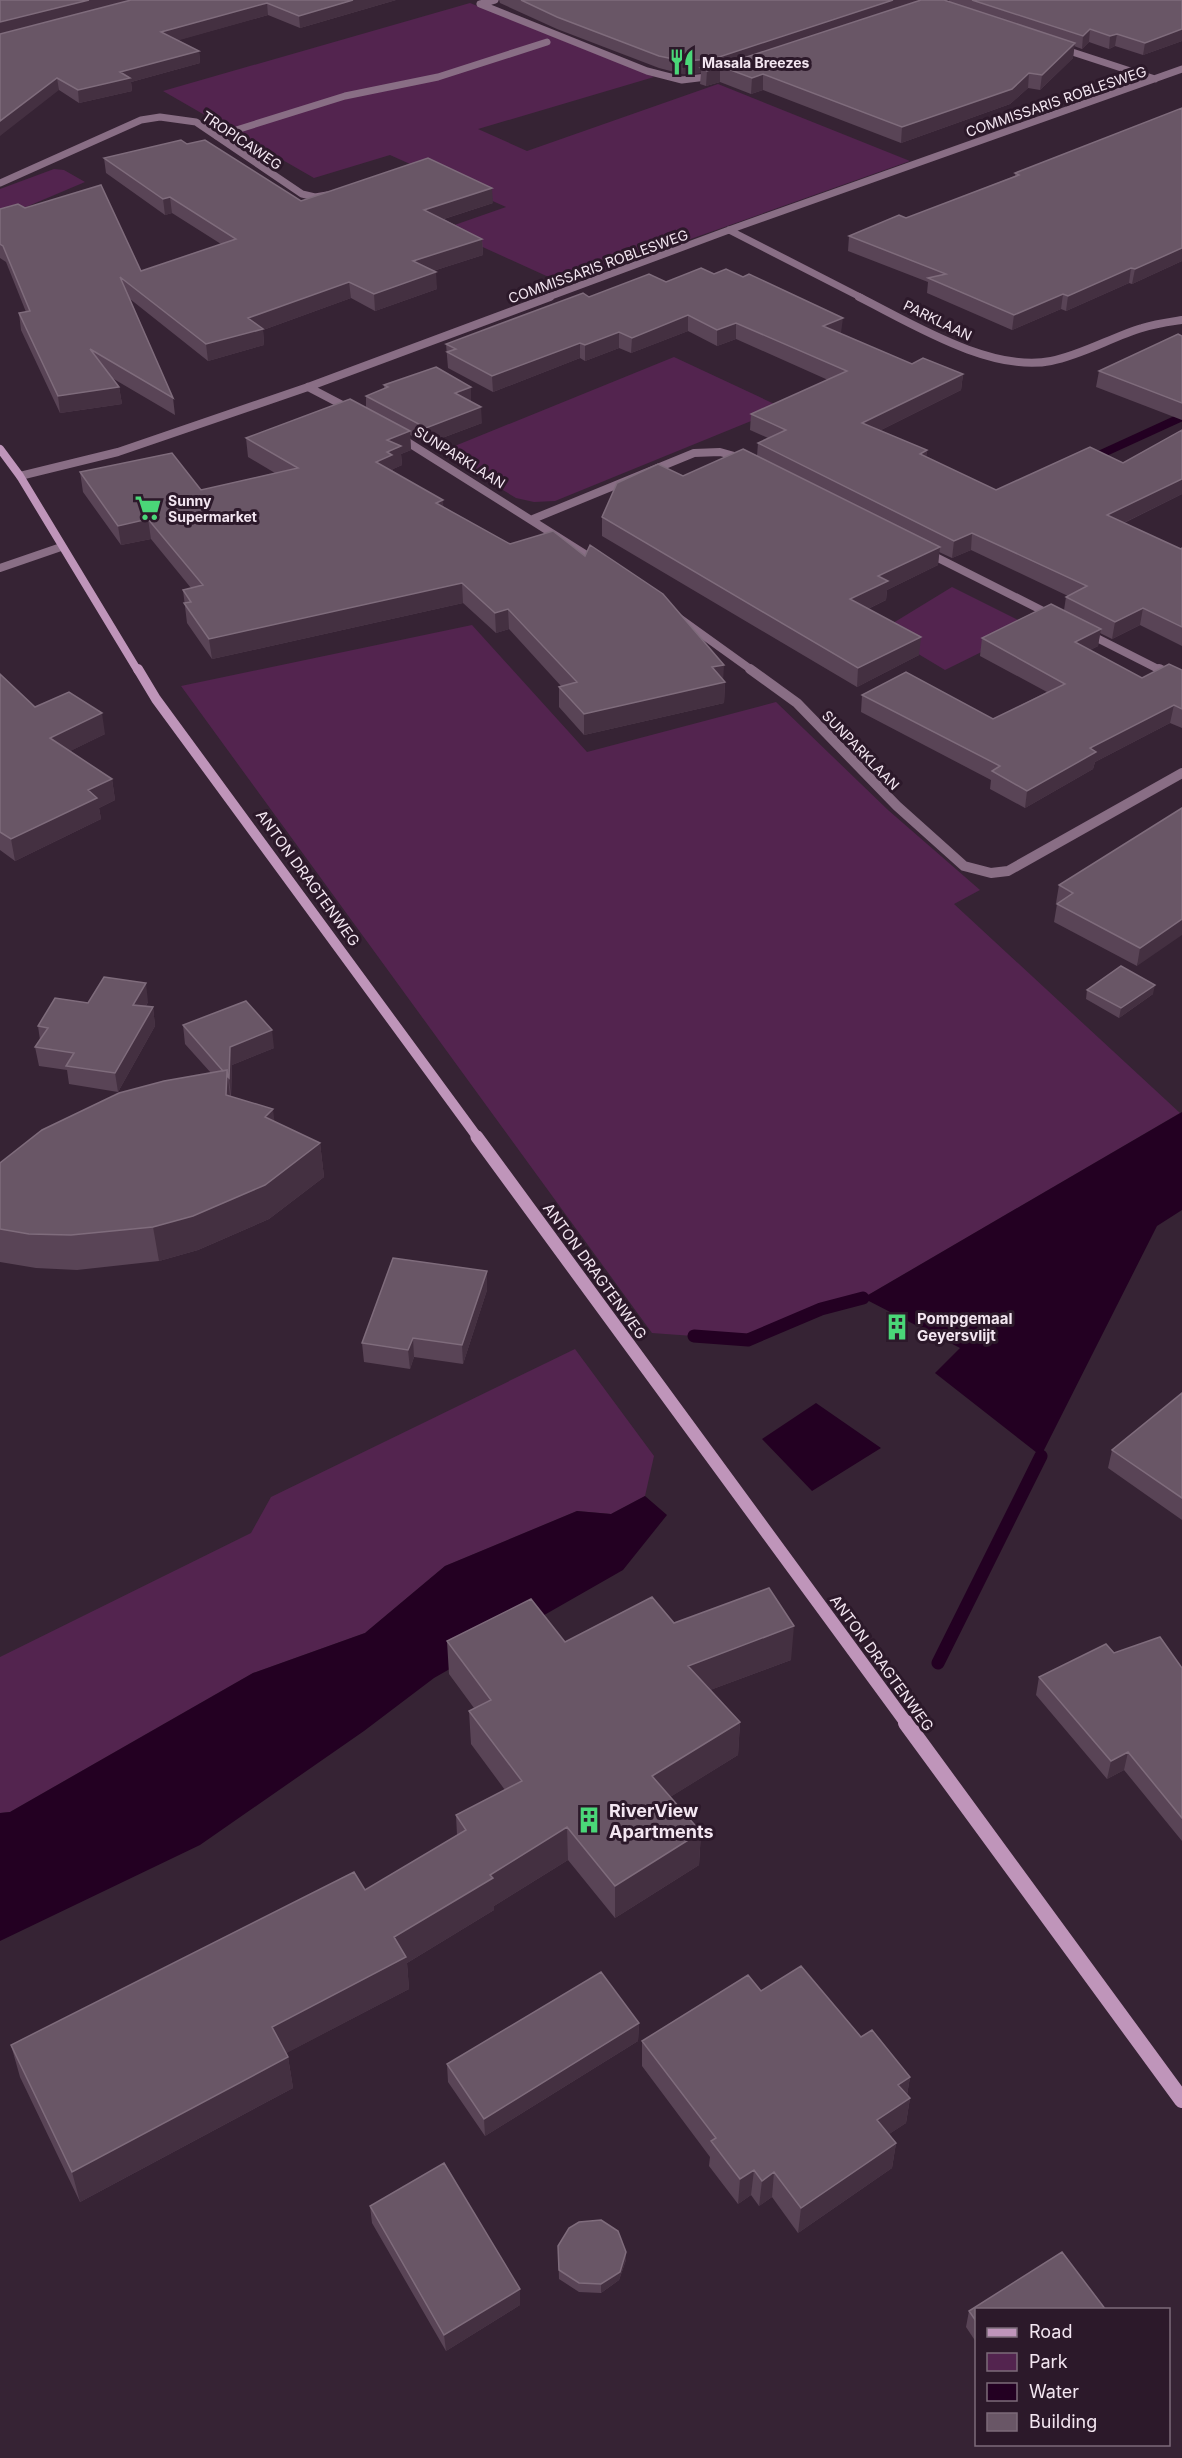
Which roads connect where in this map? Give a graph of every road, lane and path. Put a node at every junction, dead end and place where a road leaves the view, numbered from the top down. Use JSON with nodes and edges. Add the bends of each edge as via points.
{"nodes":[{"id":1,"x":495,"y":0,"type":"edge"},
{"id":2,"x":547,"y":42,"type":"dead end"},
{"id":3,"x":1054,"y":46,"type":"edge"},
{"id":4,"x":1182,"y":69,"type":"edge"},
{"id":5,"x":725,"y":73,"type":"edge"},
{"id":6,"x":1155,"y":79,"type":"junction"},
{"id":7,"x":217,"y":136,"type":"junction"},
{"id":8,"x":0,"y":183,"type":"edge"},
{"id":9,"x":334,"y":192,"type":"edge"},
{"id":10,"x":729,"y":230,"type":"junction"},
{"id":11,"x":1182,"y":320,"type":"edge"},
{"id":12,"x":308,"y":387,"type":"junction"},
{"id":13,"x":362,"y":416,"type":"edge"},
{"id":14,"x":391,"y":432,"type":"edge"},
{"id":15,"x":0,"y":449,"type":"edge"},
{"id":16,"x":753,"y":463,"type":"edge"},
{"id":17,"x":20,"y":476,"type":"junction"},
{"id":18,"x":533,"y":519,"type":"junction"},
{"id":19,"x":61,"y":547,"type":"junction"},
{"id":20,"x":920,"y":548,"type":"edge"},
{"id":21,"x":0,"y":568,"type":"edge"},
{"id":22,"x":611,"y":572,"type":"edge"},
{"id":23,"x":670,"y":611,"type":"edge"},
{"id":24,"x":1067,"y":623,"type":"edge"},
{"id":25,"x":1077,"y":628,"type":"edge"},
{"id":26,"x":1182,"y":681,"type":"edge"},
{"id":27,"x":1182,"y":773,"type":"edge"},
{"id":28,"x":1182,"y":2100,"type":"edge"}],
"edges":[{"from":1,"to":5,"type":"street","via":[[480,4],[647,71],[682,80]]},
{"from":2,"to":7,"type":"street","via":[[438,77],[345,96]]},
{"from":3,"to":6,"type":"street"},
{"from":4,"to":6,"type":"street","name":"COMMISSARIS ROBLESWEG"},
{"from":6,"to":10,"type":"street","name":"COMMISSARIS ROBLESWEG"},
{"from":7,"to":8,"type":"street","name":"TROPICAWEG","via":[[196,122],[180,118],[141,120]]},
{"from":7,"to":9,"type":"street","name":"TROPICAWEG","via":[[305,196]]},
{"from":10,"to":11,"type":"street","name":"PARKLAAN","via":[[952,344],[980,354],[1023,362],[1052,361],[1143,327]]},
{"from":10,"to":12,"type":"street","name":"COMMISSARIS ROBLESWEG"},
{"from":12,"to":13,"type":"street"},
{"from":12,"to":17,"type":"street","name":"COMMISSARIS ROBLESWEG","via":[[118,452]]},
{"from":14,"to":18,"type":"street","name":"SUNPARKLAAN"},
{"from":15,"to":17,"type":"main road","name":"ANTON DRAGTENWEG"},
{"from":16,"to":18,"type":"street","via":[[729,452],[694,453]]},
{"from":17,"to":19,"type":"main road","name":"ANTON DRAGTENWEG"},
{"from":18,"to":22,"type":"street","name":"SUNPARKLAAN"},
{"from":19,"to":21,"type":"street"},
{"from":19,"to":28,"type":"main road","name":"ANTON DRAGTENWEG","via":[[156,699]]},
{"from":20,"to":24,"type":"street"},
{"from":23,"to":27,"type":"street","name":"SUNPARKLAAN","via":[[797,703],[897,806],[964,866],[975,871],[1008,871]]},
{"from":25,"to":26,"type":"street"}]}
